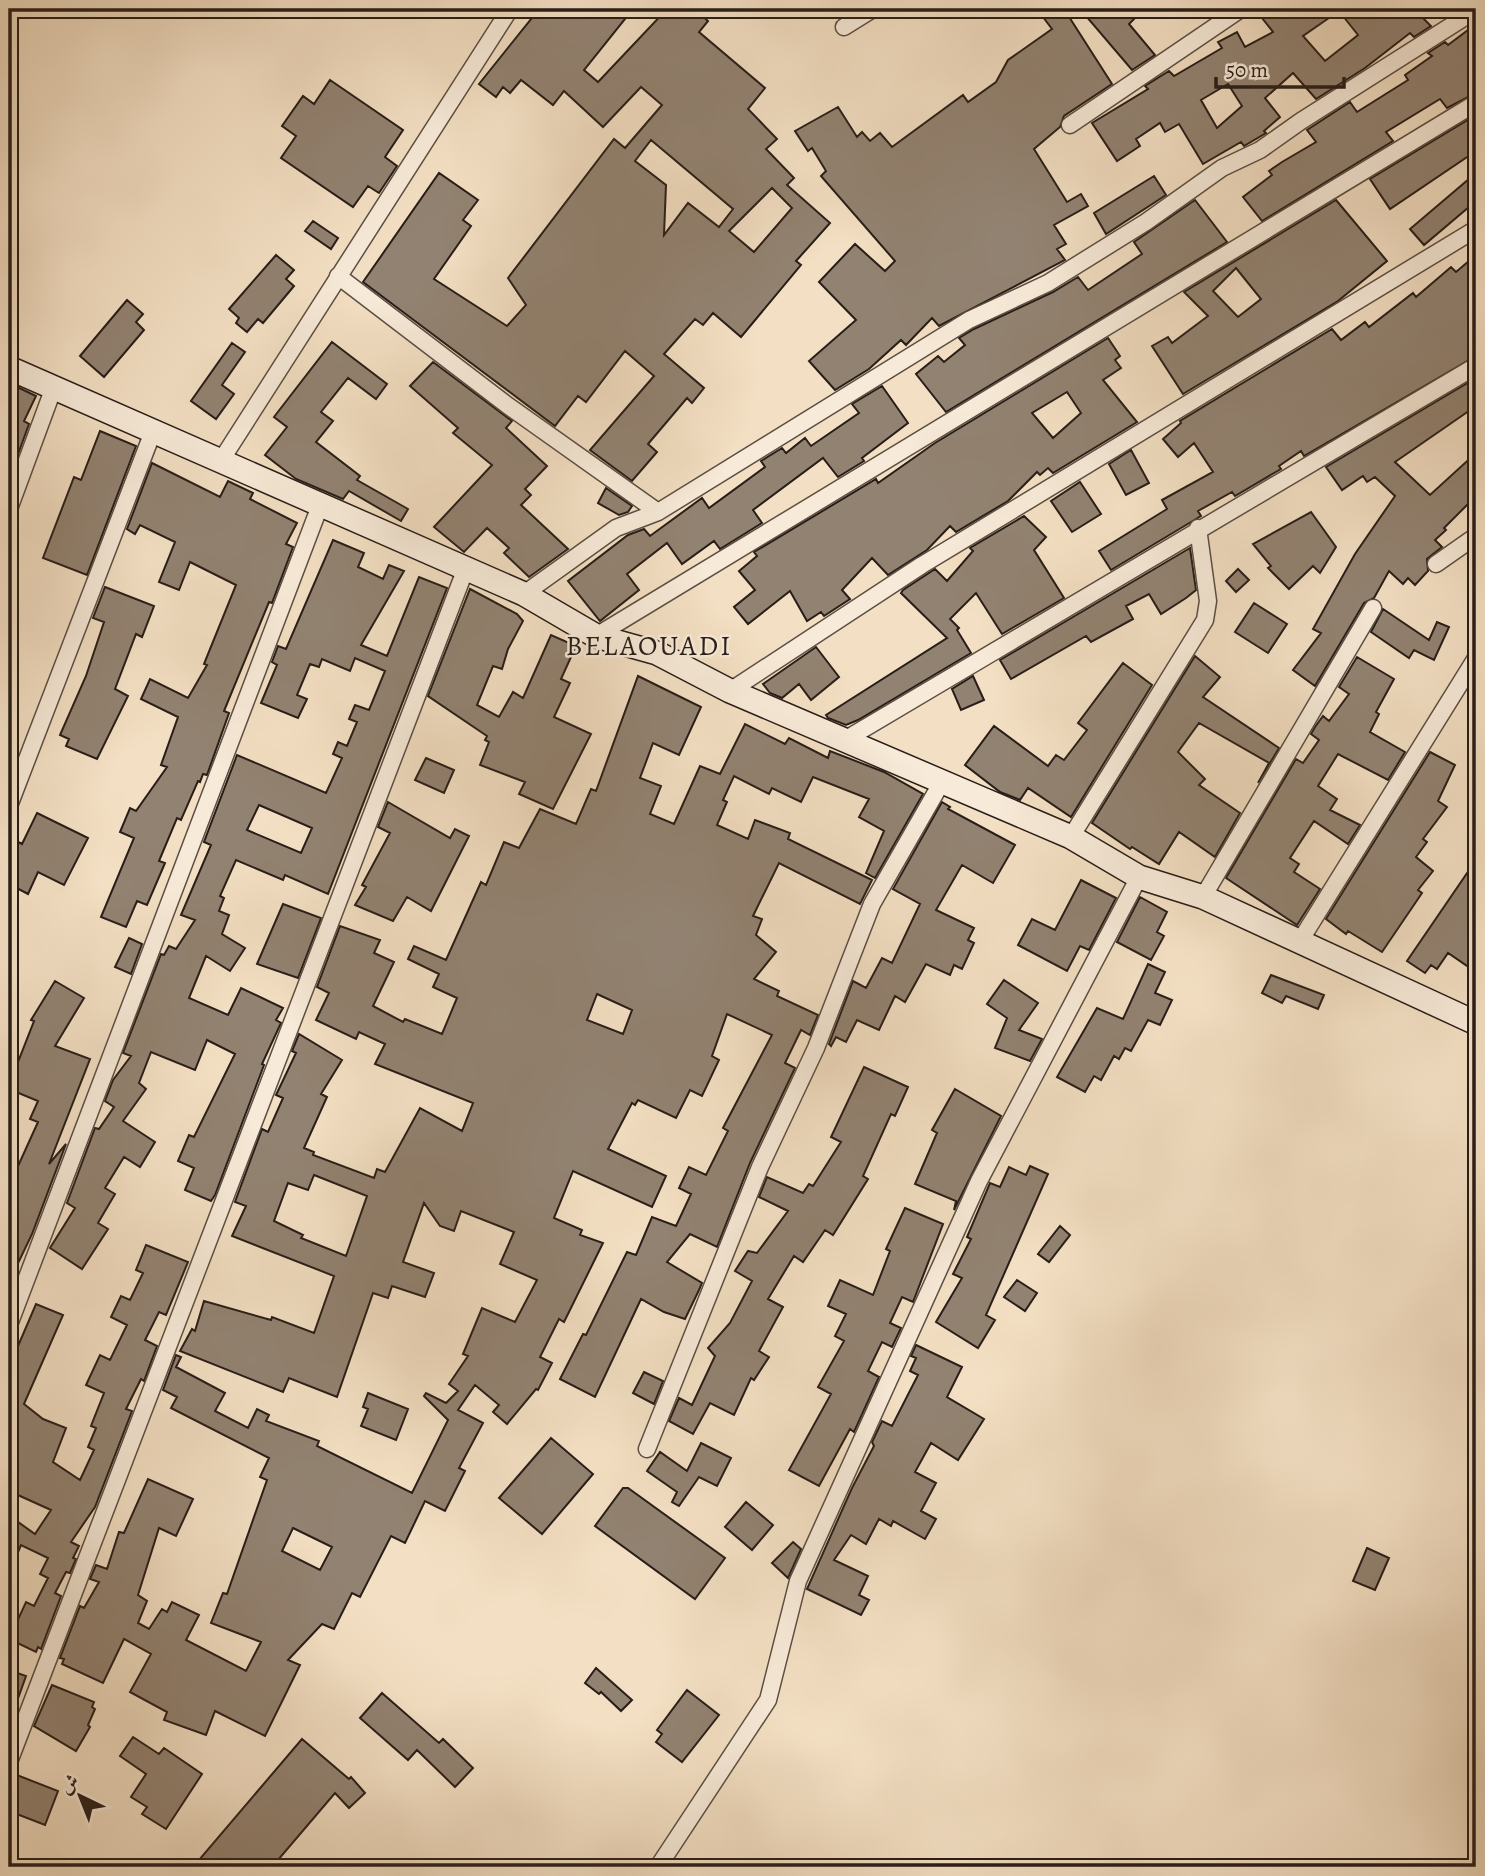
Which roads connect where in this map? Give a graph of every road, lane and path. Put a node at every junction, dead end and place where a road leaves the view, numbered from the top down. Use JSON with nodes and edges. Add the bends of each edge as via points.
{"nodes":[{"id":1,"x":510,"y":9,"type":"edge"},
{"id":2,"x":873,"y":9,"type":"edge"},
{"id":3,"x":1241,"y":9,"type":"edge"},
{"id":4,"x":1476,"y":10,"type":"edge"},
{"id":5,"x":844,"y":27,"type":"dead end"},
{"id":6,"x":1476,"y":103,"type":"edge"},
{"id":7,"x":1070,"y":125,"type":"dead end"},
{"id":8,"x":1476,"y":229,"type":"edge"},
{"id":9,"x":338,"y":276,"type":"junction"},
{"id":10,"x":1476,"y":366,"type":"edge"},
{"id":11,"x":9,"y":368,"type":"edge"},
{"id":12,"x":54,"y":387,"type":"junction"},
{"id":13,"x":154,"y":429,"type":"junction"},
{"id":14,"x":222,"y":459,"type":"junction"},
{"id":15,"x":321,"y":503,"type":"junction"},
{"id":16,"x":9,"y":509,"type":"edge"},
{"id":17,"x":658,"y":512,"type":"junction"},
{"id":18,"x":1198,"y":528,"type":"junction"},
{"id":19,"x":1476,"y":536,"type":"edge"},
{"id":20,"x":1436,"y":564,"type":"dead end"},
{"id":21,"x":466,"y":568,"type":"junction"},
{"id":22,"x":524,"y":594,"type":"junction"},
{"id":23,"x":1373,"y":608,"type":"dead end"},
{"id":24,"x":596,"y":636,"type":"junction"},
{"id":25,"x":1476,"y":658,"type":"edge"},
{"id":26,"x":1471,"y":680,"type":"edge"},
{"id":27,"x":730,"y":691,"type":"junction"},
{"id":28,"x":843,"y":741,"type":"junction"},
{"id":29,"x":943,"y":780,"type":"junction"},
{"id":30,"x":9,"y":806,"type":"edge"},
{"id":31,"x":1071,"y":837,"type":"junction"},
{"id":32,"x":1139,"y":877,"type":"junction"},
{"id":33,"x":1203,"y":897,"type":"junction"},
{"id":34,"x":1300,"y":941,"type":"junction"},
{"id":35,"x":1476,"y":1023,"type":"edge"},
{"id":36,"x":9,"y":1325,"type":"edge"},
{"id":37,"x":647,"y":1449,"type":"dead end"},
{"id":38,"x":9,"y":1762,"type":"edge"},
{"id":39,"x":658,"y":1867,"type":"edge"}],
"edges":[{"from":1,"to":9,"type":"street"},
{"from":2,"to":5,"type":"street"},
{"from":3,"to":7,"type":"street"},
{"from":4,"to":17,"type":"street","via":[[1059,276],[969,320]]},
{"from":6,"to":24,"type":"street"},
{"from":8,"to":27,"type":"street","via":[[922,565]]},
{"from":9,"to":14,"type":"street"},
{"from":9,"to":17,"type":"street","via":[[507,405]]},
{"from":10,"to":18,"type":"street"},
{"from":11,"to":12,"type":"main road"},
{"from":12,"to":13,"type":"main road"},
{"from":12,"to":16,"type":"street"},
{"from":13,"to":14,"type":"main road"},
{"from":13,"to":30,"type":"street"},
{"from":14,"to":15,"type":"main road"},
{"from":15,"to":21,"type":"main road"},
{"from":15,"to":36,"type":"street"},
{"from":17,"to":22,"type":"street","via":[[616,528]]},
{"from":18,"to":28,"type":"street"},
{"from":18,"to":31,"type":"street","via":[[1208,601],[1205,621]]},
{"from":19,"to":20,"type":"street"},
{"from":21,"to":22,"type":"main road"},
{"from":21,"to":38,"type":"street"},
{"from":22,"to":24,"type":"main road"},
{"from":23,"to":33,"type":"street"},
{"from":24,"to":27,"type":"main road","via":[[657,653]]},
{"from":25,"to":26,"type":"street"},
{"from":26,"to":34,"type":"street"},
{"from":27,"to":28,"type":"main road"},
{"from":28,"to":29,"type":"main road"},
{"from":29,"to":31,"type":"main road"},
{"from":29,"to":37,"type":"street","via":[[872,904]]},
{"from":31,"to":32,"type":"main road"},
{"from":32,"to":33,"type":"main road"},
{"from":32,"to":39,"type":"street","via":[[979,1181],[804,1569],[768,1700]]},
{"from":33,"to":34,"type":"main road"},
{"from":34,"to":35,"type":"main road"}]}
